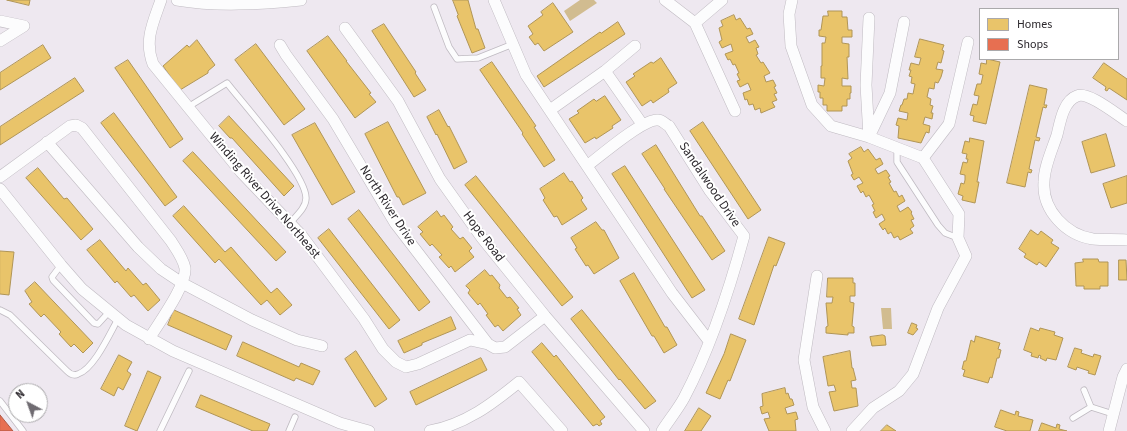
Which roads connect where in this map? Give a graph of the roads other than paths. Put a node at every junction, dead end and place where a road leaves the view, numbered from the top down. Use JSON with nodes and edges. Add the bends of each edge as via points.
{"nodes":[{"id":1,"x":161,"y":0,"type":"edge"},
{"id":2,"x":177,"y":0,"type":"edge"},
{"id":3,"x":302,"y":0,"type":"edge"},
{"id":4,"x":494,"y":0,"type":"edge"},
{"id":5,"x":666,"y":0,"type":"edge"},
{"id":6,"x":722,"y":0,"type":"edge"},
{"id":7,"x":792,"y":0,"type":"edge"},
{"id":8,"x":434,"y":7,"type":"dead end"},
{"id":9,"x":869,"y":18,"type":"dead end"},
{"id":10,"x":0,"y":21,"type":"edge"},
{"id":11,"x":904,"y":22,"type":"dead end"},
{"id":12,"x":695,"y":24,"type":"junction"},
{"id":13,"x":345,"y":28,"type":"dead end"},
{"id":14,"x":0,"y":41,"type":"edge"},
{"id":15,"x":968,"y":42,"type":"dead end"},
{"id":16,"x":513,"y":44,"type":"junction"},
{"id":17,"x":280,"y":45,"type":"dead end"},
{"id":18,"x":635,"y":46,"type":"dead end"},
{"id":19,"x":605,"y":71,"type":"junction"},
{"id":20,"x":188,"y":107,"type":"junction"},
{"id":21,"x":550,"y":110,"type":"junction"},
{"id":22,"x":735,"y":111,"type":"dead end"},
{"id":23,"x":1127,"y":121,"type":"edge"},
{"id":24,"x":642,"y":124,"type":"junction"},
{"id":25,"x":869,"y":137,"type":"junction"},
{"id":26,"x":47,"y":142,"type":"junction"},
{"id":27,"x":898,"y":148,"type":"junction"},
{"id":28,"x":923,"y":158,"type":"junction"},
{"id":29,"x":587,"y":166,"type":"junction"},
{"id":30,"x":0,"y":177,"type":"edge"},
{"id":31,"x":0,"y":189,"type":"edge"},
{"id":32,"x":290,"y":223,"type":"junction"},
{"id":33,"x":958,"y":238,"type":"junction"},
{"id":34,"x":1127,"y":240,"type":"edge"},
{"id":35,"x":61,"y":265,"type":"junction"},
{"id":36,"x":817,"y":276,"type":"dead end"},
{"id":37,"x":182,"y":283,"type":"junction"},
{"id":38,"x":0,"y":310,"type":"edge"},
{"id":39,"x":113,"y":316,"type":"junction"},
{"id":40,"x":545,"y":316,"type":"junction"},
{"id":41,"x":149,"y":339,"type":"junction"},
{"id":42,"x":709,"y":340,"type":"junction"},
{"id":43,"x":488,"y":344,"type":"junction"},
{"id":44,"x":322,"y":346,"type":"dead end"},
{"id":45,"x":1127,"y":369,"type":"edge"},
{"id":46,"x":188,"y":371,"type":"dead end"},
{"id":47,"x":1084,"y":390,"type":"dead end"},
{"id":48,"x":0,"y":401,"type":"edge"},
{"id":49,"x":1091,"y":407,"type":"junction"},
{"id":50,"x":1114,"y":414,"type":"junction"},
{"id":51,"x":295,"y":417,"type":"dead end"},
{"id":52,"x":1073,"y":418,"type":"dead end"},
{"id":53,"x":23,"y":431,"type":"edge"},
{"id":54,"x":160,"y":431,"type":"edge"},
{"id":55,"x":289,"y":431,"type":"edge"},
{"id":56,"x":369,"y":431,"type":"edge"},
{"id":57,"x":430,"y":431,"type":"edge"},
{"id":58,"x":562,"y":431,"type":"edge"},
{"id":59,"x":644,"y":431,"type":"edge"},
{"id":60,"x":662,"y":431,"type":"edge"},
{"id":61,"x":825,"y":431,"type":"edge"},
{"id":62,"x":852,"y":431,"type":"edge"},
{"id":63,"x":1109,"y":431,"type":"edge"}],
"edges":[{"from":1,"to":20,"type":"street","name":"Winding River Drive Northeast","via":[[149,37],[148,51],[153,64]]},
{"from":2,"to":3,"type":"street","via":[[226,4]]},
{"from":4,"to":16,"type":"street"},
{"from":5,"to":12,"type":"street"},
{"from":6,"to":12,"type":"street"},
{"from":7,"to":25,"type":"street","via":[[788,14],[791,46],[812,105],[831,126]]},
{"from":8,"to":16,"type":"lane","via":[[448,47],[457,60],[478,58]]},
{"from":9,"to":25,"type":"street","via":[[866,86]]},
{"from":10,"to":14,"type":"street","via":[[24,26]]},
{"from":11,"to":25,"type":"street","via":[[890,93]]},
{"from":12,"to":22,"type":"street"},
{"from":13,"to":40,"type":"street","name":"Hope Road","via":[[398,101],[440,178],[482,238]]},
{"from":15,"to":28,"type":"street","via":[[949,124]]},
{"from":16,"to":21,"type":"street","via":[[526,74]]},
{"from":17,"to":43,"type":"street","name":"North River Drive","via":[[333,119],[395,223]]},
{"from":18,"to":19,"type":"street"},
{"from":19,"to":21,"type":"street"},
{"from":19,"to":24,"type":"street"},
{"from":20,"to":32,"type":"street","name":"Winding River Drive Northeast","via":[[241,172]]},
{"from":20,"to":32,"type":"lane","via":[[227,83],[288,161],[305,188],[304,206]]},
{"from":21,"to":29,"type":"street"},
{"from":23,"to":34,"type":"street","via":[[1086,95],[1076,96],[1069,102],[1063,113],[1044,181],[1044,199],[1061,223],[1092,239]]},
{"from":24,"to":29,"type":"street"},
{"from":24,"to":42,"type":"street","name":"Sandalwood Drive","via":[[656,120],[669,126],[710,191],[744,236],[730,285]]},
{"from":25,"to":27,"type":"street"},
{"from":26,"to":30,"type":"street"},
{"from":26,"to":37,"type":"street","via":[[138,247],[161,269]]},
{"from":26,"to":37,"type":"street","via":[[70,126],[82,128],[177,250],[185,269]]},
{"from":27,"to":28,"type":"street"},
{"from":27,"to":33,"type":"lane","via":[[897,162],[938,225],[946,233]]},
{"from":28,"to":33,"type":"street","via":[[959,214]]},
{"from":29,"to":42,"type":"street","via":[[672,293]]},
{"from":31,"to":35,"type":"street"},
{"from":32,"to":43,"type":"street","name":"Winding River Drive Northeast","via":[[383,349],[396,362],[406,367],[470,340]]},
{"from":33,"to":62,"type":"street","via":[[966,256],[938,308],[912,374],[898,391],[873,408]]},
{"from":35,"to":39,"type":"street","via":[[82,289]]},
{"from":35,"to":39,"type":"lane","via":[[52,280],[94,323],[98,324]]},
{"from":36,"to":61,"type":"street","via":[[804,360],[813,407]]},
{"from":37,"to":41,"type":"street"},
{"from":37,"to":44,"type":"street","via":[[252,320],[297,340]]},
{"from":38,"to":39,"type":"lane","via":[[10,316],[66,372],[77,375],[89,366],[108,338]]},
{"from":39,"to":41,"type":"street"},
{"from":40,"to":43,"type":"street","via":[[504,347],[495,348]]},
{"from":40,"to":59,"type":"street","name":"Hope Road"},
{"from":41,"to":56,"type":"street","via":[[340,423]]},
{"from":42,"to":60,"type":"street","name":"Sandalwood Drive","via":[[684,398]]},
{"from":45,"to":50,"type":"street","via":[[1122,377]]},
{"from":46,"to":54,"type":"lane"},
{"from":47,"to":49,"type":"lane"},
{"from":48,"to":53,"type":"lane"},
{"from":49,"to":50,"type":"lane"},
{"from":49,"to":52,"type":"lane"},
{"from":50,"to":63,"type":"street"},
{"from":51,"to":55,"type":"lane"},
{"from":57,"to":58,"type":"street","via":[[472,417],[520,382]]}]}
